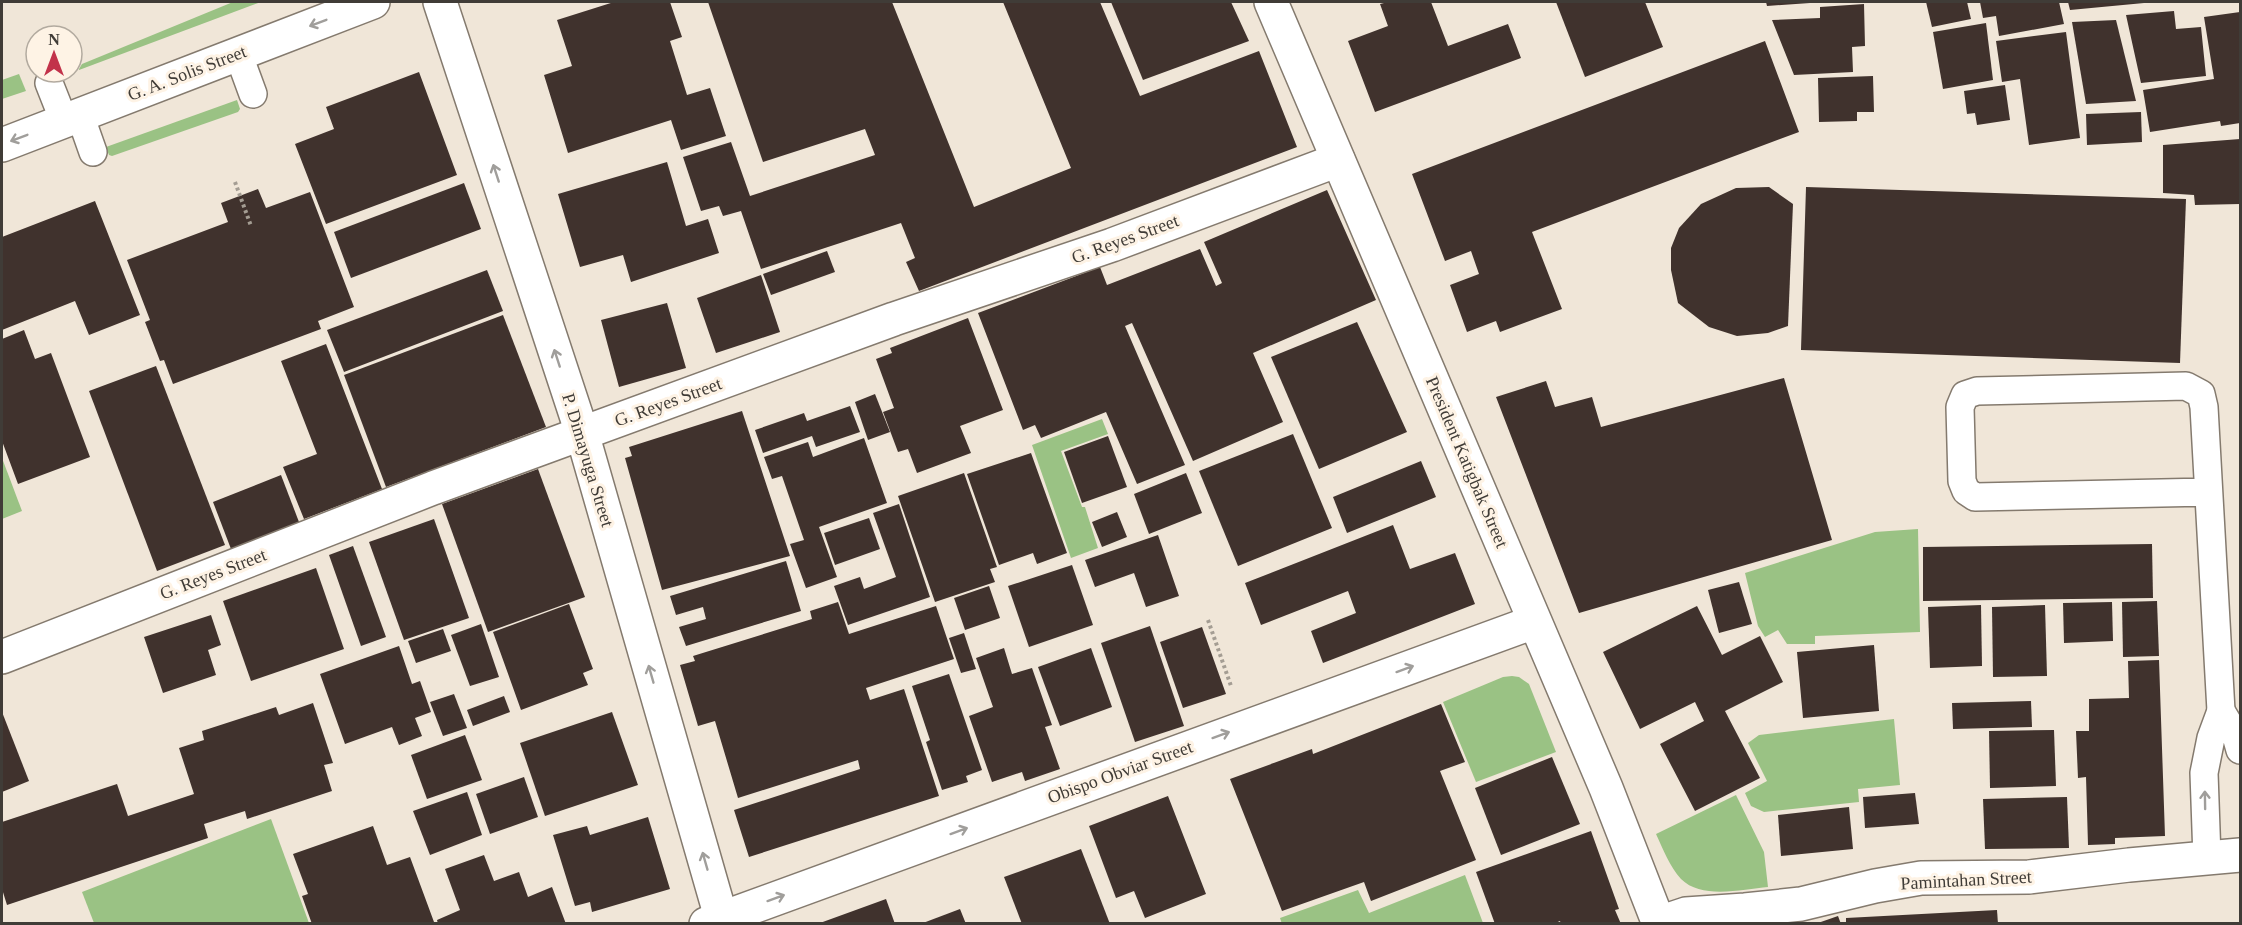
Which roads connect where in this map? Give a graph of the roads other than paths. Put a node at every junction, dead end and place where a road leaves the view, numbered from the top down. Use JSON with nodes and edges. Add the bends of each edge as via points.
{"nodes":[{"id":1,"x":373,"y":2,"type":"edge"},
{"id":2,"x":440,"y":2,"type":"edge"},
{"id":3,"x":1271,"y":2,"type":"edge"},
{"id":4,"x":238,"y":54,"type":"junction"},
{"id":5,"x":50,"y":84,"type":"edge"},
{"id":6,"x":253,"y":94,"type":"dead end"},
{"id":7,"x":72,"y":118,"type":"junction"},
{"id":8,"x":2,"y":145,"type":"edge"},
{"id":9,"x":93,"y":152,"type":"dead end"},
{"id":10,"x":1338,"y":160,"type":"junction"},
{"id":11,"x":582,"y":433,"type":"junction"},
{"id":12,"x":2208,"y":492,"type":"junction"},
{"id":13,"x":1534,"y":622,"type":"junction"},
{"id":14,"x":2,"y":657,"type":"edge"},
{"id":15,"x":2221,"y":711,"type":"junction"},
{"id":16,"x":2241,"y":750,"type":"edge"},
{"id":17,"x":2241,"y":855,"type":"edge"},
{"id":18,"x":2207,"y":858,"type":"junction"},
{"id":19,"x":716,"y":922,"type":"edge"},
{"id":20,"x":1659,"y":923,"type":"edge"}],
"edges":[{"from":1,"to":4,"type":"street","name":"G. A. Solis Street","one_way":true},
{"from":11,"to":2,"type":"street","name":"P. Dimayuga Street","one_way":true},
{"from":3,"to":10,"type":"street","name":"President Katigbak Street"},
{"from":4,"to":6,"type":"lane"},
{"from":4,"to":7,"type":"street","name":"G. A. Solis Street"},
{"from":5,"to":7,"type":"lane"},
{"from":7,"to":8,"type":"street","name":"G. A. Solis Street","one_way":true},
{"from":7,"to":9,"type":"lane"},
{"from":10,"to":11,"type":"street","name":"G. Reyes Street"},
{"from":10,"to":13,"type":"street","name":"President Katigbak Street"},
{"from":11,"to":14,"type":"street","name":"G. Reyes Street"},
{"from":19,"to":11,"type":"street","name":"P. Dimayuga Street","one_way":true},
{"from":12,"to":12,"type":"lane","via":[[2204,407],[2201,394],[2186,386],[1977,391],[1965,395],[1960,407],[1962,481],[1966,491],[1975,497]]},
{"from":12,"to":15,"type":"lane"},
{"from":19,"to":13,"type":"street","name":"Obispo Obviar Street","one_way":true},
{"from":13,"to":20,"type":"street","name":"President Katigbak Street"},
{"from":15,"to":16,"type":"lane"},
{"from":18,"to":15,"type":"lane","one_way":true,"via":[[2204,773]]},
{"from":17,"to":18,"type":"street","name":"Pamintahan Street"},
{"from":18,"to":20,"type":"street","name":"Pamintahan Street","via":[[2029,877],[1921,878],[1801,904],[1686,914]]}]}
